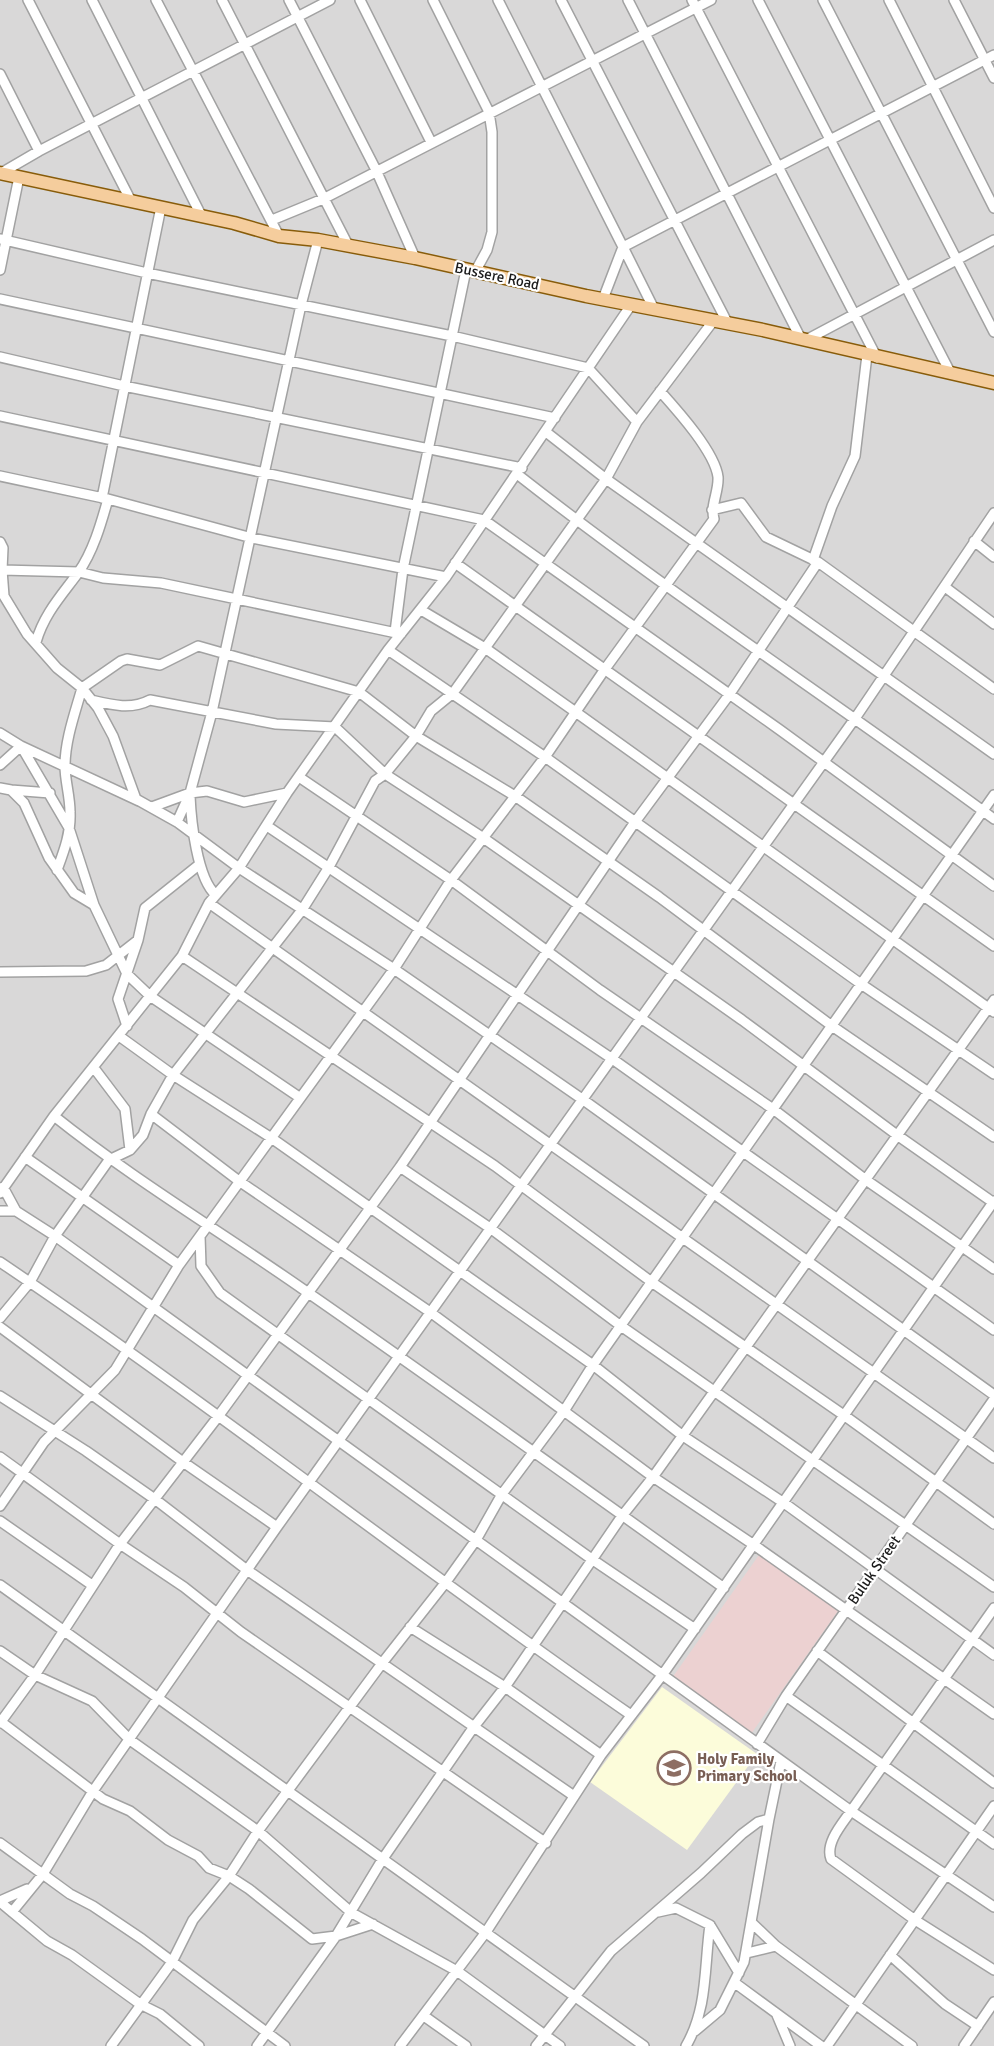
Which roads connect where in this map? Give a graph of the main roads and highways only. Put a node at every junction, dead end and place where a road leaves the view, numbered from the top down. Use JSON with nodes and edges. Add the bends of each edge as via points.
{"nodes":[{"id":1,"x":0,"y":173,"type":"edge"},
{"id":2,"x":994,"y":383,"type":"edge"}],
"edges":[{"from":1,"to":2,"type":"main road","name":"Bussere Road","via":[[279,236],[348,245],[720,321]]}]}
